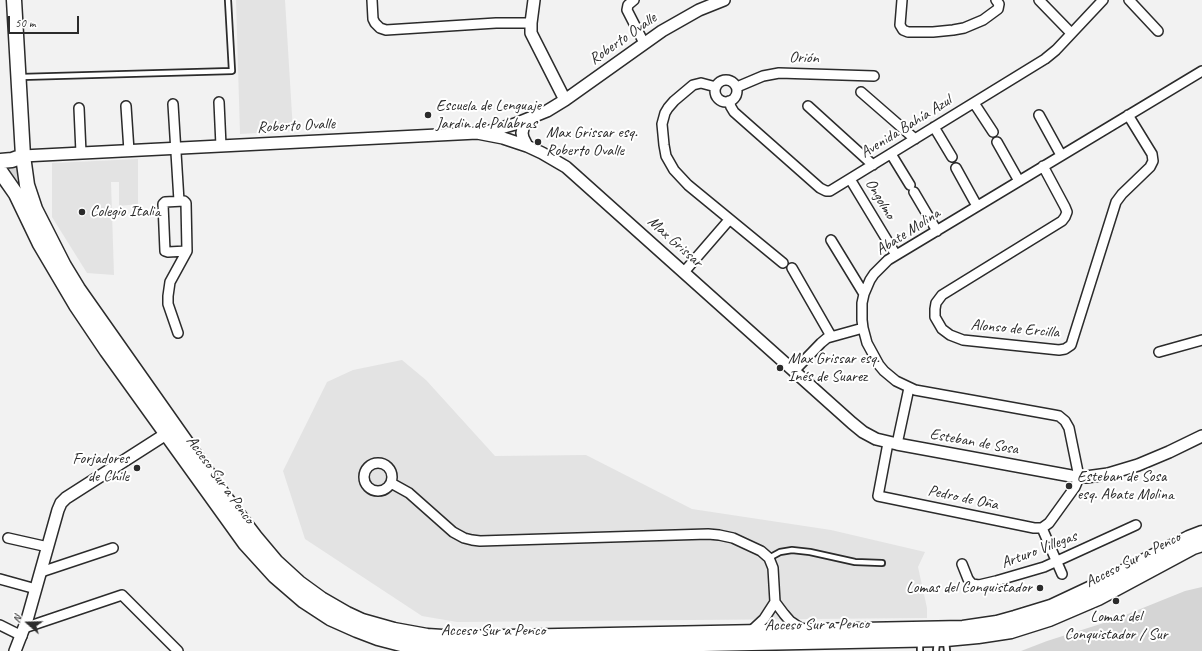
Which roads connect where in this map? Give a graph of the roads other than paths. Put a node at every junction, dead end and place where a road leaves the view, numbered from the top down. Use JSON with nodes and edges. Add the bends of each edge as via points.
{"nodes":[{"id":1,"x":14,"y":0,"type":"edge"},
{"id":2,"x":228,"y":0,"type":"edge"},
{"id":3,"x":372,"y":0,"type":"edge"},
{"id":4,"x":534,"y":0,"type":"edge"},
{"id":5,"x":634,"y":0,"type":"edge"},
{"id":6,"x":902,"y":0,"type":"edge"},
{"id":7,"x":996,"y":0,"type":"edge"},
{"id":8,"x":1039,"y":0,"type":"edge"},
{"id":9,"x":1102,"y":0,"type":"edge"},
{"id":10,"x":1129,"y":0,"type":"edge"},
{"id":11,"x":721,"y":1,"type":"edge"},
{"id":12,"x":531,"y":22,"type":"junction"},
{"id":13,"x":1158,"y":31,"type":"dead end"},
{"id":14,"x":1071,"y":33,"type":"junction"},
{"id":15,"x":644,"y":43,"type":"junction"},
{"id":16,"x":1202,"y":71,"type":"edge"},
{"id":17,"x":874,"y":76,"type":"dead end"},
{"id":18,"x":18,"y":77,"type":"junction"},
{"id":19,"x":716,"y":86,"type":"junction"},
{"id":20,"x":737,"y":87,"type":"junction"},
{"id":21,"x":861,"y":92,"type":"dead end"},
{"id":22,"x":565,"y":100,"type":"junction"},
{"id":23,"x":729,"y":101,"type":"junction"},
{"id":24,"x":219,"y":102,"type":"dead end"},
{"id":25,"x":974,"y":103,"type":"junction"},
{"id":26,"x":173,"y":104,"type":"dead end"},
{"id":27,"x":126,"y":106,"type":"dead end"},
{"id":28,"x":808,"y":106,"type":"dead end"},
{"id":29,"x":79,"y":108,"type":"dead end"},
{"id":30,"x":1128,"y":114,"type":"junction"},
{"id":31,"x":1039,"y":115,"type":"dead end"},
{"id":32,"x":527,"y":120,"type":"junction"},
{"id":33,"x":934,"y":128,"type":"junction"},
{"id":34,"x":993,"y":132,"type":"dead end"},
{"id":35,"x":477,"y":133,"type":"junction"},
{"id":36,"x":915,"y":139,"type":"junction"},
{"id":37,"x":997,"y":142,"type":"dead end"},
{"id":38,"x":221,"y":146,"type":"junction"},
{"id":39,"x":527,"y":146,"type":"junction"},
{"id":40,"x":175,"y":148,"type":"junction"},
{"id":41,"x":128,"y":151,"type":"junction"},
{"id":42,"x":81,"y":153,"type":"junction"},
{"id":43,"x":891,"y":154,"type":"junction"},
{"id":44,"x":1061,"y":155,"type":"junction"},
{"id":45,"x":23,"y":156,"type":"junction"},
{"id":46,"x":952,"y":157,"type":"dead end"},
{"id":47,"x":0,"y":161,"type":"edge"},
{"id":48,"x":873,"y":165,"type":"junction"},
{"id":49,"x":1043,"y":166,"type":"junction"},
{"id":50,"x":956,"y":168,"type":"dead end"},
{"id":51,"x":0,"y":171,"type":"edge"},
{"id":52,"x":850,"y":179,"type":"junction"},
{"id":53,"x":1019,"y":181,"type":"junction"},
{"id":54,"x":179,"y":201,"type":"junction"},
{"id":55,"x":977,"y":206,"type":"junction"},
{"id":56,"x":729,"y":220,"type":"junction"},
{"id":57,"x":937,"y":231,"type":"junction"},
{"id":58,"x":832,"y":240,"type":"dead end"},
{"id":59,"x":187,"y":251,"type":"junction"},
{"id":60,"x":896,"y":255,"type":"junction"},
{"id":61,"x":783,"y":263,"type":"dead end"},
{"id":62,"x":792,"y":268,"type":"dead end"},
{"id":63,"x":684,"y":272,"type":"junction"},
{"id":64,"x":864,"y":294,"type":"junction"},
{"id":65,"x":863,"y":328,"type":"junction"},
{"id":66,"x":178,"y":333,"type":"dead end"},
{"id":67,"x":831,"y":336,"type":"junction"},
{"id":68,"x":1202,"y":340,"type":"edge"},
{"id":69,"x":1159,"y":352,"type":"dead end"},
{"id":70,"x":794,"y":371,"type":"junction"},
{"id":71,"x":909,"y":388,"type":"junction"},
{"id":72,"x":166,"y":434,"type":"junction"},
{"id":73,"x":1202,"y":436,"type":"edge"},
{"id":74,"x":892,"y":444,"type":"junction"},
{"id":75,"x":1079,"y":477,"type":"junction"},
{"id":76,"x":391,"y":483,"type":"dead end"},
{"id":77,"x":1136,"y":525,"type":"dead end"},
{"id":78,"x":1042,"y":528,"type":"junction"},
{"id":79,"x":1202,"y":533,"type":"edge"},
{"id":80,"x":8,"y":538,"type":"dead end"},
{"id":81,"x":1202,"y":544,"type":"edge"},
{"id":82,"x":48,"y":547,"type":"junction"},
{"id":83,"x":113,"y":548,"type":"dead end"},
{"id":84,"x":769,"y":558,"type":"junction"},
{"id":85,"x":1057,"y":562,"type":"junction"},
{"id":86,"x":882,"y":563,"type":"dead end"},
{"id":87,"x":962,"y":564,"type":"dead end"},
{"id":88,"x":41,"y":572,"type":"junction"},
{"id":89,"x":1062,"y":574,"type":"dead end"},
{"id":90,"x":0,"y":579,"type":"edge"},
{"id":91,"x":36,"y":589,"type":"junction"},
{"id":92,"x":775,"y":602,"type":"junction"},
{"id":93,"x":0,"y":626,"type":"edge"},
{"id":94,"x":23,"y":632,"type":"junction"},
{"id":95,"x":749,"y":632,"type":"junction"},
{"id":96,"x":805,"y":632,"type":"junction"},
{"id":97,"x":920,"y":645,"type":"edge"},
{"id":98,"x":941,"y":645,"type":"edge"},
{"id":99,"x":15,"y":651,"type":"edge"},
{"id":100,"x":178,"y":651,"type":"edge"}],
"edges":[{"from":1,"to":18,"type":"main road","name":"Acceso Sur a Penco"},
{"from":2,"to":18,"type":"lane","via":[[232,71]]},
{"from":3,"to":12,"type":"street","via":[[374,23],[386,30]]},
{"from":4,"to":12,"type":"street"},
{"from":5,"to":15,"type":"street","via":[[626,10]]},
{"from":6,"to":7,"type":"street","via":[[900,25],[908,32],[964,28],[983,20],[998,9],[999,4]]},
{"from":8,"to":14,"type":"street"},
{"from":9,"to":14,"type":"street","name":"Avenida Bahía Azul"},
{"from":10,"to":13,"type":"street"},
{"from":11,"to":15,"type":"street","name":"Roberto Ovalle","via":[[680,20]]},
{"from":12,"to":22,"type":"street","via":[[533,37]]},
{"from":14,"to":25,"type":"street","name":"Avenida Bahía Azul","via":[[1045,59]]},
{"from":15,"to":22,"type":"street","name":"Roberto Ovalle"},
{"from":16,"to":30,"type":"street","name":"Abate Molina"},
{"from":17,"to":20,"type":"street","name":"Orión","via":[[779,73],[763,76]]},
{"from":18,"to":45,"type":"main road","name":"Acceso Sur a Penco"},
{"from":19,"to":20,"type":"street","via":[[727,79],[734,82]]},
{"from":19,"to":23,"type":"street","name":"Avenida Bahía Azul","via":[[717,97]]},
{"from":19,"to":56,"type":"street","via":[[701,83],[689,87],[668,108],[662,130],[668,160],[674,170]]},
{"from":20,"to":23,"type":"street","via":[[736,96]]},
{"from":21,"to":36,"type":"street"},
{"from":22,"to":32,"type":"street","name":"Roberto Ovalle","via":[[547,112]]},
{"from":23,"to":52,"type":"street","name":"Avenida Bahía Azul","via":[[734,112],[820,188],[830,191]]},
{"from":24,"to":38,"type":"street"},
{"from":25,"to":33,"type":"street","name":"Avenida Bahía Azul"},
{"from":25,"to":34,"type":"street"},
{"from":26,"to":40,"type":"street"},
{"from":27,"to":41,"type":"street"},
{"from":28,"to":48,"type":"street"},
{"from":29,"to":42,"type":"street"},
{"from":30,"to":44,"type":"street","name":"Abate Molina"},
{"from":30,"to":49,"type":"street","name":"Alonso de Ercilla","via":[[1152,154],[1152,161],[1150,167],[1116,202],[1071,345],[1059,350],[963,340],[950,335],[942,329],[934,313],[942,295],[1065,217],[1066,207]]},
{"from":31,"to":44,"type":"street"},
{"from":32,"to":35,"type":"street","name":"Roberto Ovalle"},
{"from":32,"to":39,"type":"street","via":[[522,133]]},
{"from":33,"to":36,"type":"street","name":"Avenida Bahía Azul"},
{"from":33,"to":46,"type":"street"},
{"from":35,"to":38,"type":"street","name":"Roberto Ovalle"},
{"from":35,"to":39,"type":"street","name":"Max Grissar"},
{"from":36,"to":43,"type":"street","name":"Avenida Bahía Azul"},
{"from":37,"to":53,"type":"street"},
{"from":38,"to":40,"type":"street","name":"Roberto Ovalle"},
{"from":39,"to":63,"type":"street","name":"Max Grissar","via":[[556,161],[575,175]]},
{"from":40,"to":41,"type":"street","name":"Roberto Ovalle"},
{"from":40,"to":54,"type":"street"},
{"from":41,"to":42,"type":"street","name":"Roberto Ovalle"},
{"from":42,"to":45,"type":"street","name":"Roberto Ovalle"},
{"from":43,"to":48,"type":"street","name":"Avenida Bahía Azul"},
{"from":43,"to":57,"type":"street"},
{"from":44,"to":49,"type":"street","name":"Abate Molina"},
{"from":45,"to":47,"type":"main road"},
{"from":45,"to":95,"type":"main road","name":"Acceso Sur a Penco","via":[[27,185],[35,209],[78,289],[222,495],[266,551],[287,573],[321,599],[347,614],[378,626],[443,637]]},
{"from":48,"to":52,"type":"street","name":"Avenida Bahía Azul"},
{"from":49,"to":53,"type":"street","name":"Abate Molina"},
{"from":50,"to":55,"type":"street"},
{"from":51,"to":72,"type":"main road","name":"Acceso Sur a Penco","via":[[16,194],[40,244],[76,304]]},
{"from":52,"to":60,"type":"street","name":"Ongolmo"},
{"from":53,"to":55,"type":"street","name":"Abate Molina"},
{"from":54,"to":59,"type":"street","via":[[186,203]]},
{"from":54,"to":59,"type":"street","via":[[163,204],[164,249],[168,252]]},
{"from":55,"to":57,"type":"street","name":"Abate Molina"},
{"from":56,"to":61,"type":"street"},
{"from":56,"to":63,"type":"street"},
{"from":57,"to":60,"type":"street","name":"Abate Molina"},
{"from":58,"to":64,"type":"street"},
{"from":59,"to":66,"type":"street","via":[[170,282],[168,291],[168,304]]},
{"from":60,"to":64,"type":"street","name":"Abate Molina","via":[[874,274]]},
{"from":62,"to":67,"type":"street"},
{"from":63,"to":70,"type":"street","name":"Max Grissar"},
{"from":64,"to":65,"type":"street","name":"Abate Molina"},
{"from":65,"to":67,"type":"street"},
{"from":65,"to":71,"type":"street","name":"Abate Molina","via":[[870,350],[879,365],[890,376]]},
{"from":67,"to":70,"type":"street"},
{"from":68,"to":69,"type":"street"},
{"from":70,"to":74,"type":"street","name":"Esteban de Sosa","via":[[857,428],[869,436]]},
{"from":71,"to":74,"type":"street"},
{"from":71,"to":75,"type":"street","name":"Abate Molina","via":[[1059,416],[1066,421],[1069,428]]},
{"from":72,"to":82,"type":"street","via":[[63,501]]},
{"from":72,"to":97,"type":"main road","name":"Acceso Sur a Penco","via":[[233,528],[279,580],[317,610],[378,638],[423,647],[461,649]]},
{"from":73,"to":75,"type":"street","name":"Esteban de Sosa","via":[[1121,471]]},
{"from":74,"to":75,"type":"street","name":"Esteban de Sosa"},
{"from":74,"to":78,"type":"street","name":"Pedro de Oña","via":[[878,496]]},
{"from":75,"to":78,"type":"street","via":[[1075,487],[1049,523]]},
{"from":76,"to":84,"type":"street","via":[[414,496],[453,532],[472,540],[714,534],[745,544],[761,551]]},
{"from":77,"to":85,"type":"street","name":"Arturo Villegas"},
{"from":78,"to":85,"type":"street"},
{"from":79,"to":96,"type":"main road","name":"Acceso Sur a Penco","via":[[1051,607],[997,623],[963,628]]},
{"from":80,"to":82,"type":"street"},
{"from":81,"to":98,"type":"main road","name":"Acceso Sur a Penco","via":[[1098,598],[1049,619],[1024,628]]},
{"from":82,"to":88,"type":"street"},
{"from":83,"to":88,"type":"street"},
{"from":84,"to":86,"type":"lane","via":[[780,552],[792,550],[851,562]]},
{"from":84,"to":92,"type":"street","via":[[774,573]]},
{"from":85,"to":87,"type":"street","name":"Arturo Villegas","via":[[1010,578],[976,585],[969,582]]},
{"from":85,"to":89,"type":"street"},
{"from":88,"to":91,"type":"street"},
{"from":90,"to":91,"type":"street"},
{"from":91,"to":94,"type":"street"},
{"from":92,"to":95,"type":"street","via":[[764,619]]},
{"from":92,"to":96,"type":"street","via":[[784,614]]},
{"from":93,"to":94,"type":"street"},
{"from":94,"to":99,"type":"street"},
{"from":94,"to":100,"type":"street","via":[[122,595]]},
{"from":95,"to":96,"type":"main road","name":"Acceso Sur a Penco"},
{"from":97,"to":98,"type":"main road","name":"Acceso Sur a Penco"}]}
